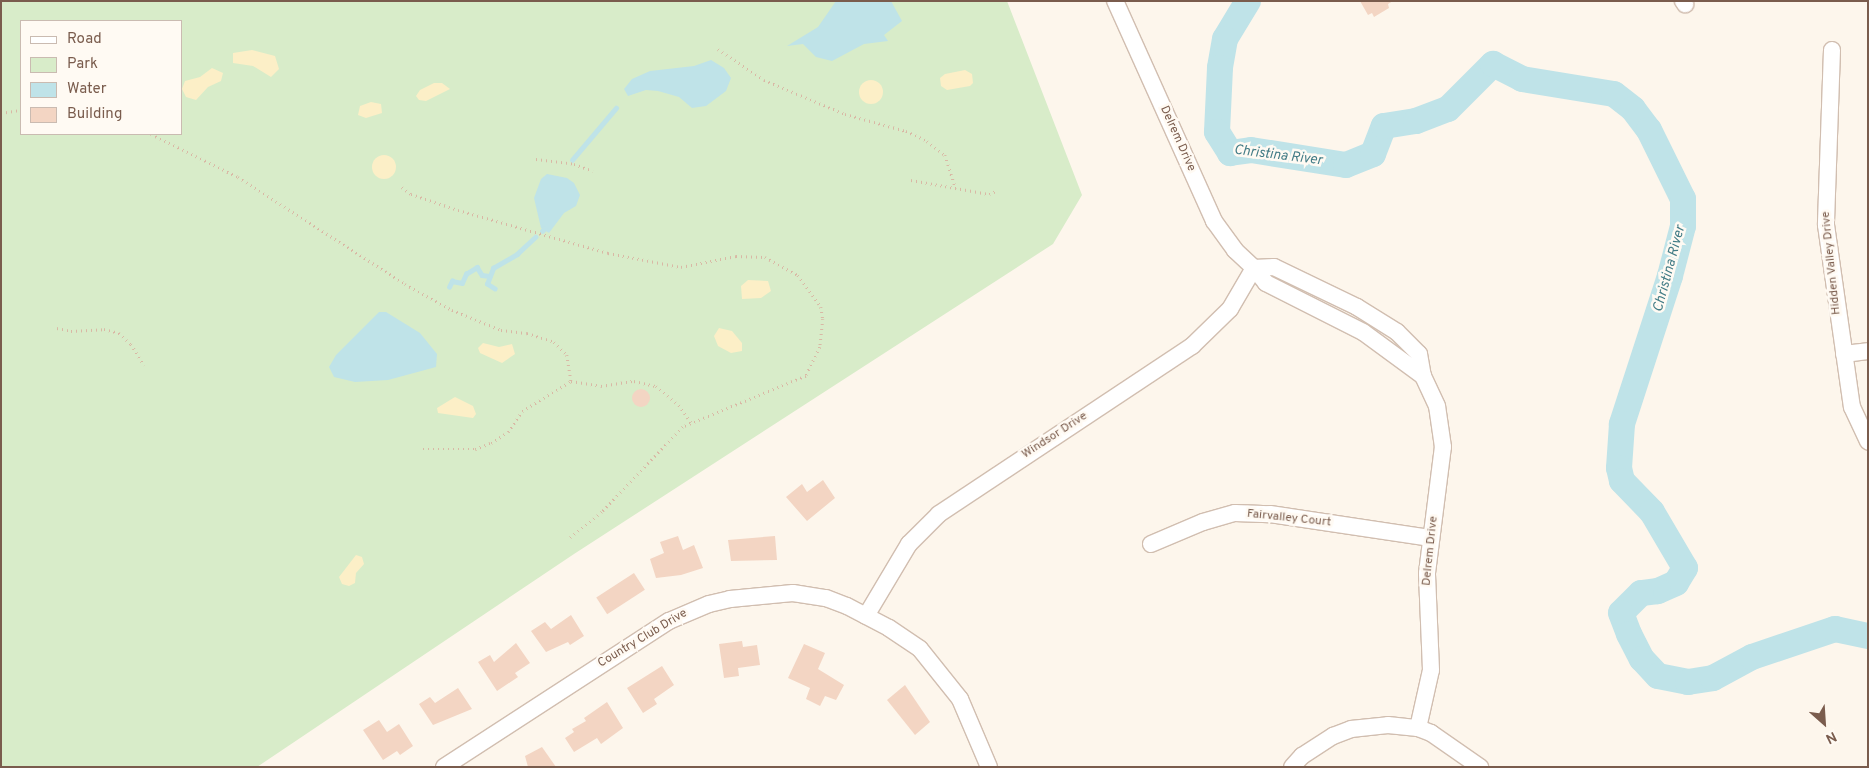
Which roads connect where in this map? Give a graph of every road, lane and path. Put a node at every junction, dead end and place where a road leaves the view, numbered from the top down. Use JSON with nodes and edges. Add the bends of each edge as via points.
{"nodes":[{"id":1,"x":1115,"y":1,"type":"edge"},
{"id":2,"x":718,"y":49,"type":"dead end"},
{"id":3,"x":1832,"y":50,"type":"dead end"},
{"id":4,"x":20,"y":110,"type":"edge"},
{"id":5,"x":1,"y":113,"type":"edge"},
{"id":6,"x":154,"y":135,"type":"edge"},
{"id":7,"x":536,"y":159,"type":"dead end"},
{"id":8,"x":593,"y":171,"type":"dead end"},
{"id":9,"x":911,"y":180,"type":"dead end"},
{"id":10,"x":402,"y":187,"type":"dead end"},
{"id":11,"x":956,"y":188,"type":"junction"},
{"id":12,"x":996,"y":192,"type":"dead end"},
{"id":13,"x":1254,"y":268,"type":"junction"},
{"id":14,"x":57,"y":328,"type":"dead end"},
{"id":15,"x":1868,"y":350,"type":"edge"},
{"id":16,"x":1844,"y":354,"type":"junction"},
{"id":17,"x":144,"y":365,"type":"dead end"},
{"id":18,"x":571,"y":381,"type":"junction"},
{"id":19,"x":691,"y":422,"type":"junction"},
{"id":20,"x":1868,"y":441,"type":"edge"},
{"id":21,"x":423,"y":449,"type":"dead end"},
{"id":22,"x":570,"y":538,"type":"dead end"},
{"id":23,"x":1431,"y":538,"type":"junction"},
{"id":24,"x":1151,"y":544,"type":"dead end"},
{"id":25,"x":866,"y":616,"type":"junction"},
{"id":26,"x":1418,"y":728,"type":"junction"},
{"id":27,"x":449,"y":765,"type":"edge"},
{"id":28,"x":989,"y":767,"type":"edge"},
{"id":29,"x":1292,"y":767,"type":"edge"},
{"id":30,"x":1480,"y":767,"type":"edge"}],
"edges":[{"from":1,"to":13,"type":"street","name":"Delrem Drive","via":[[1214,221],[1235,250]]},
{"from":2,"to":11,"type":"path","via":[[764,80],[845,114],[906,131],[927,141],[945,155]]},
{"from":3,"to":16,"type":"street","name":"Hidden Valley Drive","via":[[1826,226]]},
{"from":4,"to":5,"type":"path"},
{"from":6,"to":18,"type":"path","via":[[238,177],[336,242],[452,310],[502,330],[527,333],[554,342],[567,355]]},
{"from":7,"to":8,"type":"path","via":[[574,164]]},
{"from":9,"to":11,"type":"path"},
{"from":10,"to":19,"type":"path","via":[[411,194],[458,210],[608,253],[681,267],[752,255],[776,261],[798,276],[815,295],[823,319],[820,347],[811,369],[799,381]]},
{"from":11,"to":12,"type":"path","via":[[989,194]]},
{"from":13,"to":23,"type":"street","name":"Delrem Drive","via":[[1274,268],[1381,320],[1419,354],[1423,376],[1437,406],[1443,448]]},
{"from":13,"to":25,"type":"street","name":"Windsor Drive","via":[[1230,309],[1192,346],[939,514],[909,544]]},
{"from":14,"to":17,"type":"path","via":[[71,331],[104,329],[119,333],[131,344]]},
{"from":15,"to":16,"type":"street"},
{"from":16,"to":20,"type":"street","name":"Hidden Valley Drive","via":[[1852,407]]},
{"from":18,"to":19,"type":"path","via":[[602,386],[634,382],[650,384],[668,395]]},
{"from":18,"to":21,"type":"path","via":[[522,411],[508,432],[491,443],[475,449]]},
{"from":19,"to":22,"type":"path","via":[[675,434],[602,512]]},
{"from":23,"to":24,"type":"street","name":"Fairvalley Court","via":[[1270,514],[1235,514],[1203,522]]},
{"from":23,"to":26,"type":"street","name":"Delrem Drive","via":[[1426,588],[1430,670]]},
{"from":25,"to":27,"type":"street","name":"Country Club Drive","via":[[826,598],[793,593],[754,595],[709,604],[647,634]]},
{"from":25,"to":28,"type":"street","name":"Country Club Drive","via":[[906,638],[940,671],[960,699]]},
{"from":26,"to":29,"type":"street","via":[[1388,724],[1351,729],[1316,745]]},
{"from":26,"to":30,"type":"street","via":[[1442,739]]}]}
